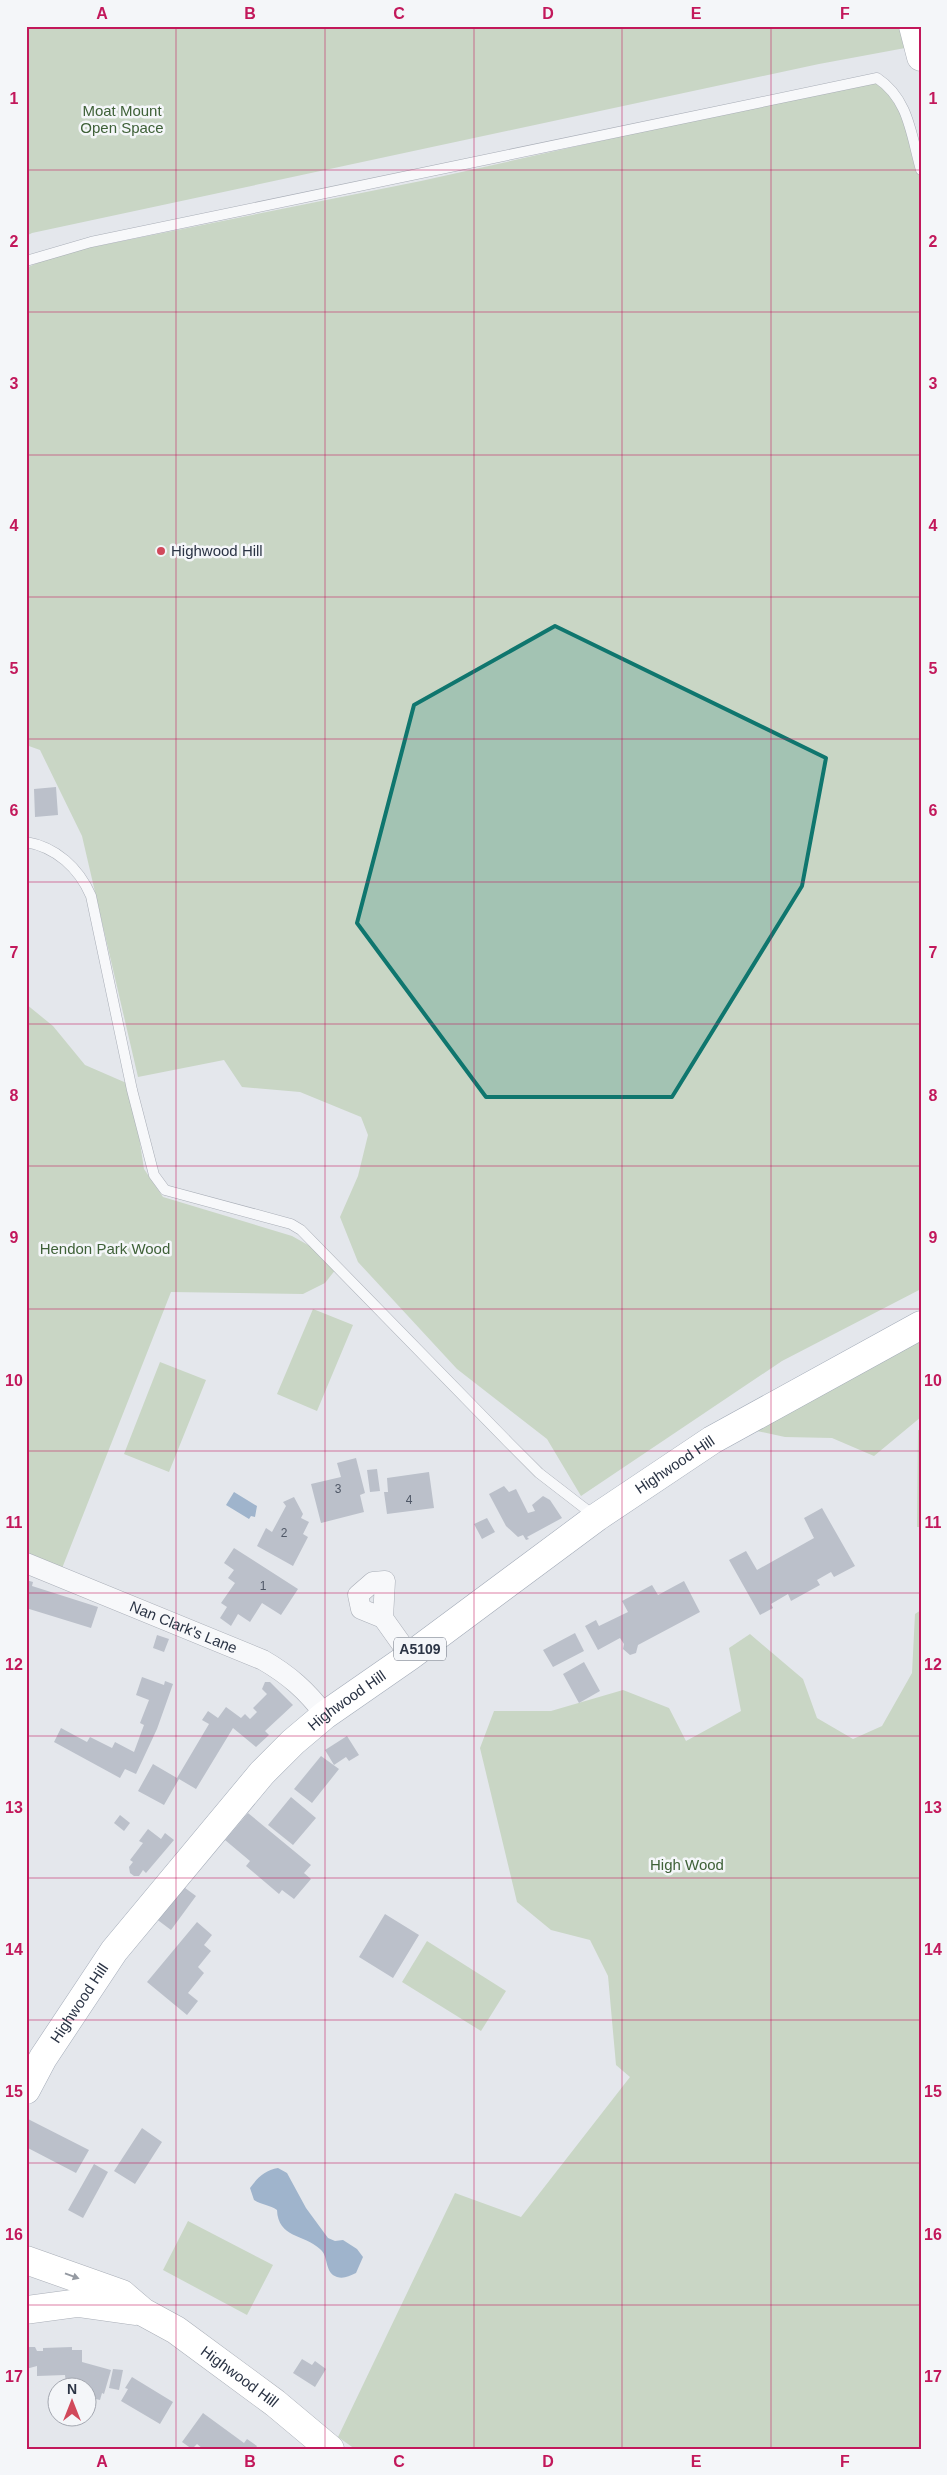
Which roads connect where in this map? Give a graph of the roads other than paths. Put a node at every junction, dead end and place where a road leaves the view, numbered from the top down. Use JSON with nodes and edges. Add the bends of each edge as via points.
{"nodes":[{"id":1,"x":913,"y":26,"type":"edge"},
{"id":2,"x":921,"y":57,"type":"edge"},
{"id":3,"x":921,"y":170,"type":"edge"},
{"id":4,"x":26,"y":261,"type":"edge"},
{"id":5,"x":26,"y":842,"type":"edge"},
{"id":6,"x":921,"y":1325,"type":"edge"},
{"id":7,"x":597,"y":1517,"type":"junction"},
{"id":8,"x":26,"y":1564,"type":"edge"},
{"id":9,"x":383,"y":1618,"type":"dead end"},
{"id":10,"x":410,"y":1656,"type":"junction"},
{"id":11,"x":325,"y":1715,"type":"junction"},
{"id":12,"x":26,"y":2090,"type":"edge"},
{"id":13,"x":26,"y":2260,"type":"edge"},
{"id":14,"x":26,"y":2310,"type":"edge"},
{"id":15,"x":143,"y":2312,"type":"junction"},
{"id":16,"x":330,"y":2449,"type":"edge"}],
"edges":[{"from":1,"to":2,"type":"main road"},
{"from":3,"to":4,"type":"lane","via":[[902,103],[888,85],[877,78],[92,242]]},
{"from":5,"to":7,"type":"lane","via":[[40,844],[56,852],[85,883],[132,1090],[154,1175],[159,1183],[165,1190],[291,1224],[301,1230],[508,1443]]},
{"from":6,"to":7,"type":"main road","name":"Highwood Hill","number":"A5109","via":[[712,1440]]},
{"from":7,"to":10,"type":"main road","name":"Highwood Hill","number":"A5109"},
{"from":8,"to":11,"type":"street","name":"Nan Clark's Lane","via":[[263,1660],[290,1676]]},
{"from":9,"to":10,"type":"street"},
{"from":10,"to":11,"type":"main road","name":"Highwood Hill","number":"A5109"},
{"from":11,"to":12,"type":"main road","name":"Highwood Hill","number":"A5109","via":[[262,1773],[138,1920],[43,2058]]},
{"from":13,"to":15,"type":"main road","name":"Highwood Hill","one_way":true,"via":[[122,2294]]},
{"from":14,"to":15,"type":"main road","name":"Highwood Hill","via":[[78,2303]]},
{"from":15,"to":16,"type":"main road","name":"Highwood Hill","via":[[176,2330],[275,2403]]}]}
